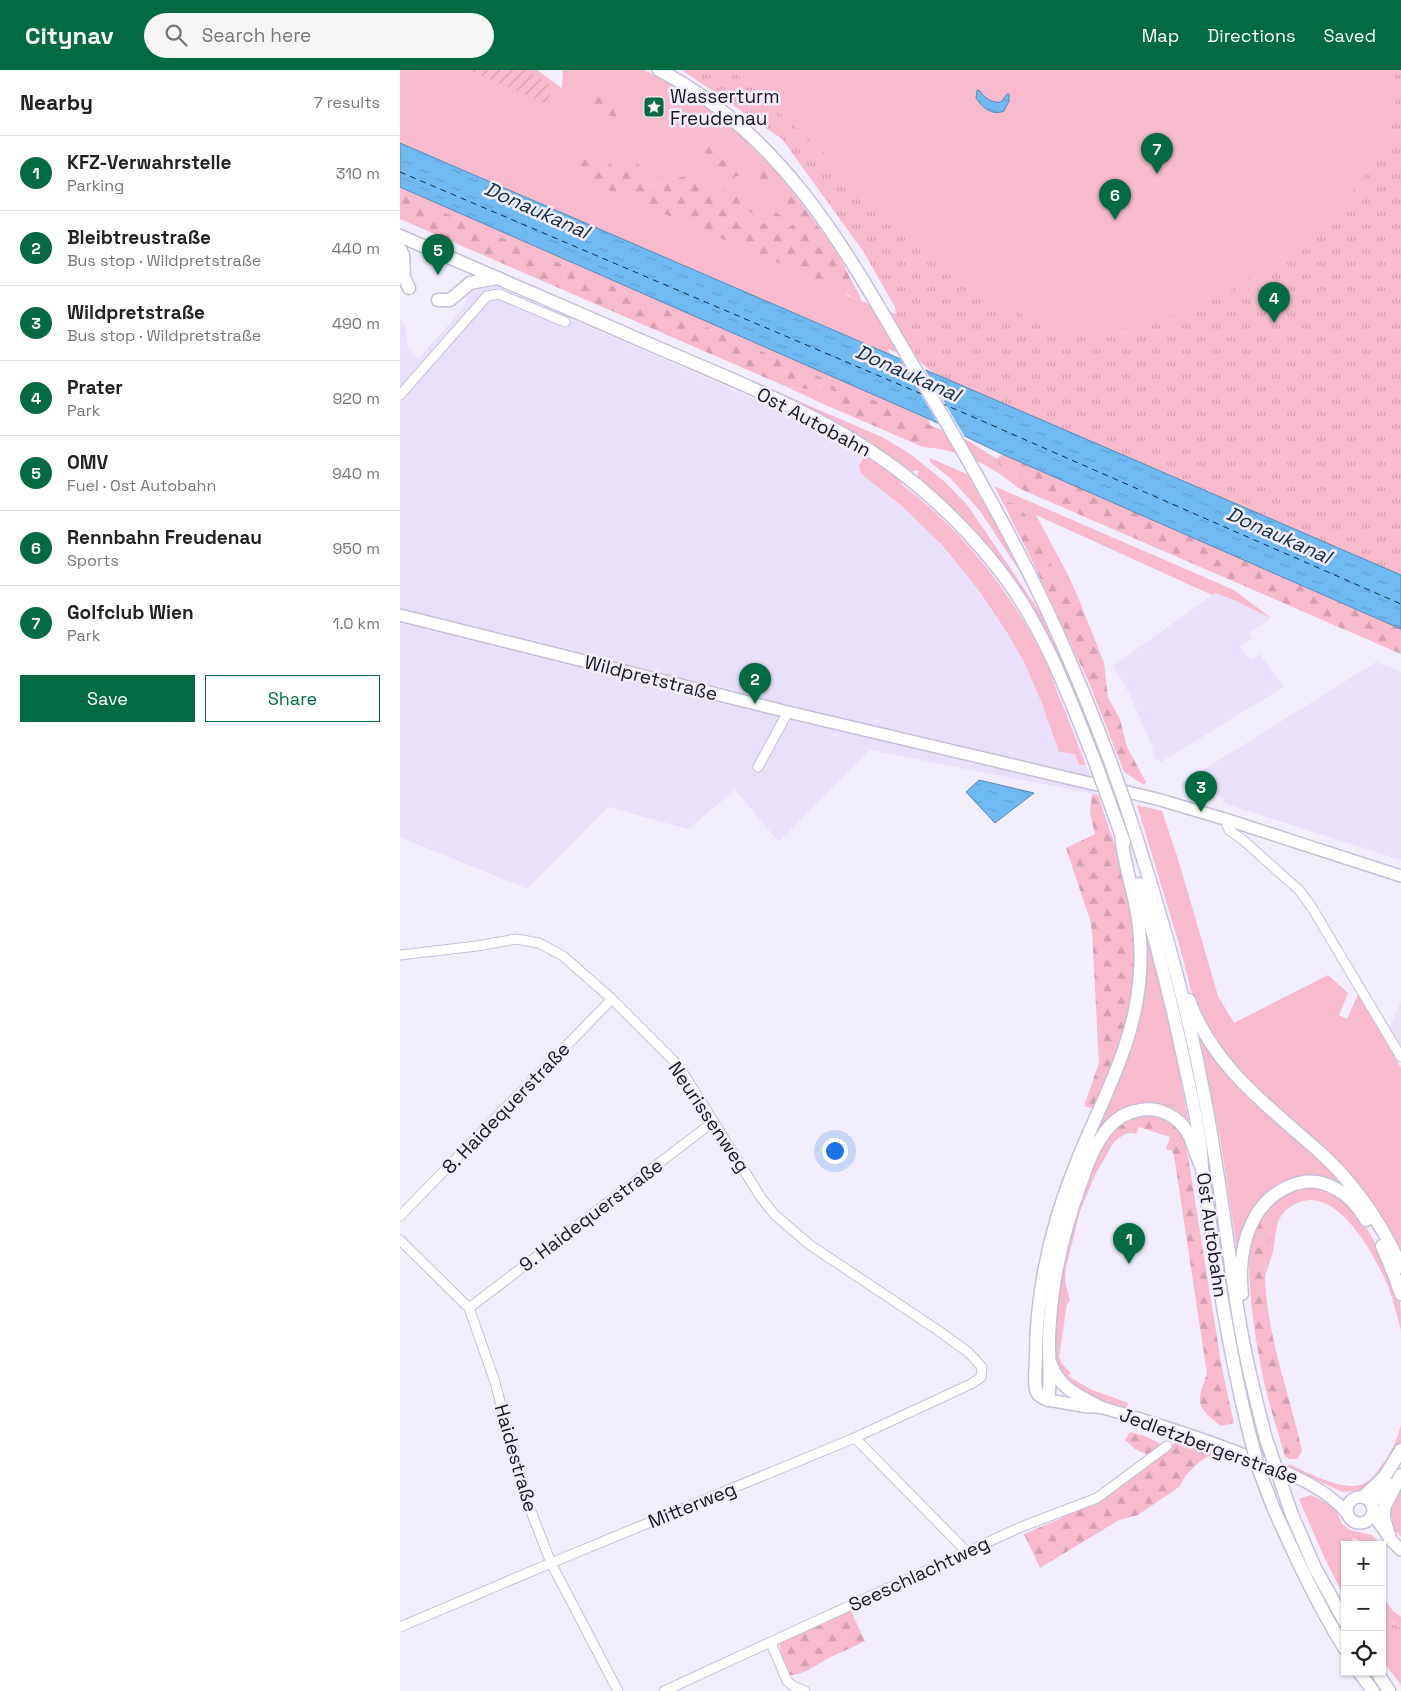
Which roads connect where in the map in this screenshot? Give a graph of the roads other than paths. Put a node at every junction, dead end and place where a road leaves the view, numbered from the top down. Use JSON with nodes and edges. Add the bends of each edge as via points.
{"nodes":[{"id":1,"x":659,"y":70,"type":"edge"},
{"id":2,"x":400,"y":236,"type":"edge"},
{"id":3,"x":400,"y":249,"type":"edge"},
{"id":4,"x":402,"y":275,"type":"edge"},
{"id":5,"x":497,"y":278,"type":"junction"},
{"id":6,"x":409,"y":288,"type":"dead end"},
{"id":7,"x":438,"y":300,"type":"dead end"},
{"id":8,"x":565,"y":322,"type":"dead end"},
{"id":9,"x":400,"y":395,"type":"edge"},
{"id":10,"x":400,"y":615,"type":"edge"},
{"id":11,"x":788,"y":712,"type":"junction"},
{"id":12,"x":758,"y":767,"type":"dead end"},
{"id":13,"x":1228,"y":820,"type":"junction"},
{"id":14,"x":1121,"y":835,"type":"junction"},
{"id":15,"x":1401,"y":876,"type":"edge"},
{"id":16,"x":400,"y":955,"type":"edge"},
{"id":17,"x":1173,"y":958,"type":"junction"},
{"id":18,"x":612,"y":999,"type":"junction"},
{"id":19,"x":1401,"y":1057,"type":"edge"},
{"id":20,"x":713,"y":1122,"type":"junction"},
{"id":21,"x":1202,"y":1168,"type":"junction"},
{"id":22,"x":400,"y":1216,"type":"edge"},
{"id":23,"x":400,"y":1240,"type":"edge"},
{"id":24,"x":1401,"y":1268,"type":"edge"},
{"id":25,"x":1401,"y":1294,"type":"edge"},
{"id":26,"x":469,"y":1308,"type":"junction"},
{"id":27,"x":1240,"y":1324,"type":"junction"},
{"id":28,"x":1049,"y":1358,"type":"junction"},
{"id":29,"x":981,"y":1377,"type":"joint"},
{"id":30,"x":1048,"y":1400,"type":"junction"},
{"id":31,"x":1100,"y":1407,"type":"junction"},
{"id":32,"x":855,"y":1438,"type":"junction"},
{"id":33,"x":1167,"y":1446,"type":"dead end"},
{"id":34,"x":1401,"y":1450,"type":"edge"},
{"id":35,"x":1401,"y":1475,"type":"edge"},
{"id":36,"x":1311,"y":1484,"type":"junction"},
{"id":37,"x":1365,"y":1503,"type":"junction"},
{"id":38,"x":1346,"y":1512,"type":"junction"},
{"id":39,"x":1363,"y":1523,"type":"junction"},
{"id":40,"x":1390,"y":1539,"type":"junction"},
{"id":41,"x":1401,"y":1550,"type":"edge"},
{"id":42,"x":967,"y":1552,"type":"junction"},
{"id":43,"x":551,"y":1562,"type":"junction"},
{"id":44,"x":1341,"y":1615,"type":"edge"},
{"id":45,"x":400,"y":1627,"type":"edge"},
{"id":46,"x":771,"y":1643,"type":"junction"},
{"id":47,"x":1341,"y":1643,"type":"edge"},
{"id":48,"x":1362,"y":1676,"type":"edge"},
{"id":49,"x":1380,"y":1676,"type":"edge"},
{"id":50,"x":618,"y":1691,"type":"edge"},
{"id":51,"x":664,"y":1691,"type":"edge"},
{"id":52,"x":805,"y":1691,"type":"edge"},
{"id":53,"x":1372,"y":1691,"type":"edge"},
{"id":54,"x":1390,"y":1691,"type":"edge"}],
"edges":[{"from":1,"to":17,"type":"highway","name":"Ost Autobahn","bridge":true,"via":[[724,111],[761,144],[803,192],[871,295],[994,506],[1062,644],[1112,766]]},
{"from":2,"to":5,"type":"highway","name":"Ost Autobahn"},
{"from":3,"to":4,"type":"highway","via":[[403,255]]},
{"from":4,"to":6,"type":"highway"},
{"from":5,"to":7,"type":"highway","via":[[470,283],[450,300]]},
{"from":5,"to":14,"type":"highway","name":"Ost Autobahn","bridge":true,"via":[[756,390],[817,420],[863,446],[940,505],[998,568],[1048,649]]},
{"from":8,"to":9,"type":"street","via":[[499,294],[488,296]]},
{"from":10,"to":11,"type":"main road","name":"Wildpretstraße"},
{"from":11,"to":12,"type":"street"},
{"from":11,"to":13,"type":"main road","name":"Wildpretstraße","via":[[1157,799]]},
{"from":13,"to":15,"type":"main road","name":"Wildpretstraße"},
{"from":13,"to":19,"type":"street","via":[[1229,830],[1299,890],[1311,906]]},
{"from":14,"to":21,"type":"highway","name":"Ost Autobahn","via":[[1140,888],[1171,1001]]},
{"from":14,"to":30,"type":"highway","via":[[1139,934],[1137,1000],[1123,1049],[1064,1194],[1047,1257],[1038,1313],[1036,1381],[1038,1394]]},
{"from":16,"to":18,"type":"street","name":"Neurissenweg","via":[[516,939],[538,943],[563,956]]},
{"from":17,"to":24,"type":"highway","via":[[1192,1007],[1224,1062],[1357,1192],[1387,1238]]},
{"from":17,"to":27,"type":"highway","name":"Ost Autobahn","via":[[1203,1089]]},
{"from":18,"to":20,"type":"street","name":"Neurissenweg","via":[[678,1065]]},
{"from":18,"to":22,"type":"street","name":"8. Haidequerstraße"},
{"from":20,"to":26,"type":"street","name":"9. Haidequerstraße"},
{"from":20,"to":29,"type":"street","name":"Neurissenweg","via":[[775,1215],[810,1245],[968,1352],[982,1366]]},
{"from":21,"to":28,"type":"highway","via":[[1186,1130],[1166,1113],[1134,1111],[1121,1117],[1100,1138],[1070,1216],[1054,1283]]},
{"from":21,"to":47,"type":"highway","name":"Ost Autobahn","bridge":true,"via":[[1235,1379],[1259,1470],[1302,1572]]},
{"from":23,"to":26,"type":"street","name":"Haidestraße"},
{"from":25,"to":27,"type":"highway","via":[[1379,1241],[1363,1214],[1335,1188],[1319,1182],[1304,1182],[1276,1193],[1264,1204],[1250,1226],[1243,1253],[1244,1309]]},
{"from":26,"to":43,"type":"street","name":"Haidestraße","via":[[495,1382],[522,1488]]},
{"from":27,"to":44,"type":"highway","name":"Ost Autobahn","bridge":true,"via":[[1266,1439],[1292,1515],[1315,1568]]},
{"from":28,"to":30,"type":"highway"},
{"from":28,"to":31,"type":"highway","via":[[1066,1388]]},
{"from":29,"to":32,"type":"street","name":"Mitterweg"},
{"from":30,"to":31,"type":"main road","name":"Jedletzbergerstraße"},
{"from":31,"to":36,"type":"main road","name":"Jedletzbergerstraße","via":[[1175,1429]]},
{"from":32,"to":42,"type":"street"},
{"from":32,"to":43,"type":"street","name":"Mitterweg"},
{"from":33,"to":42,"type":"street","name":"Seeschlachtweg","via":[[1097,1498]]},
{"from":34,"to":37,"type":"highway"},
{"from":35,"to":37,"type":"highway"},
{"from":35,"to":40,"type":"highway","via":[[1384,1508],[1384,1522]]},
{"from":36,"to":37,"type":"main road","name":"Jedletzbergerstraße"},
{"from":36,"to":38,"type":"main road","name":"Jedletzbergerstraße"},
{"from":37,"to":38,"type":"main road","via":[[1348,1504]]},
{"from":37,"to":39,"type":"main road","via":[[1369,1520]]},
{"from":37,"to":40,"type":"main road"},
{"from":38,"to":39,"type":"main road","via":[[1354,1522]]},
{"from":39,"to":40,"type":"main road"},
{"from":40,"to":41,"type":"main road"},
{"from":42,"to":46,"type":"street","name":"Seeschlachtweg"},
{"from":43,"to":45,"type":"street","name":"Mitterweg"},
{"from":43,"to":50,"type":"street","name":"Haidestraße"},
{"from":46,"to":51,"type":"street","name":"Seeschlachtweg"},
{"from":46,"to":52,"type":"street","via":[[787,1681]]},
{"from":48,"to":53,"type":"highway"},
{"from":49,"to":54,"type":"highway"}]}
